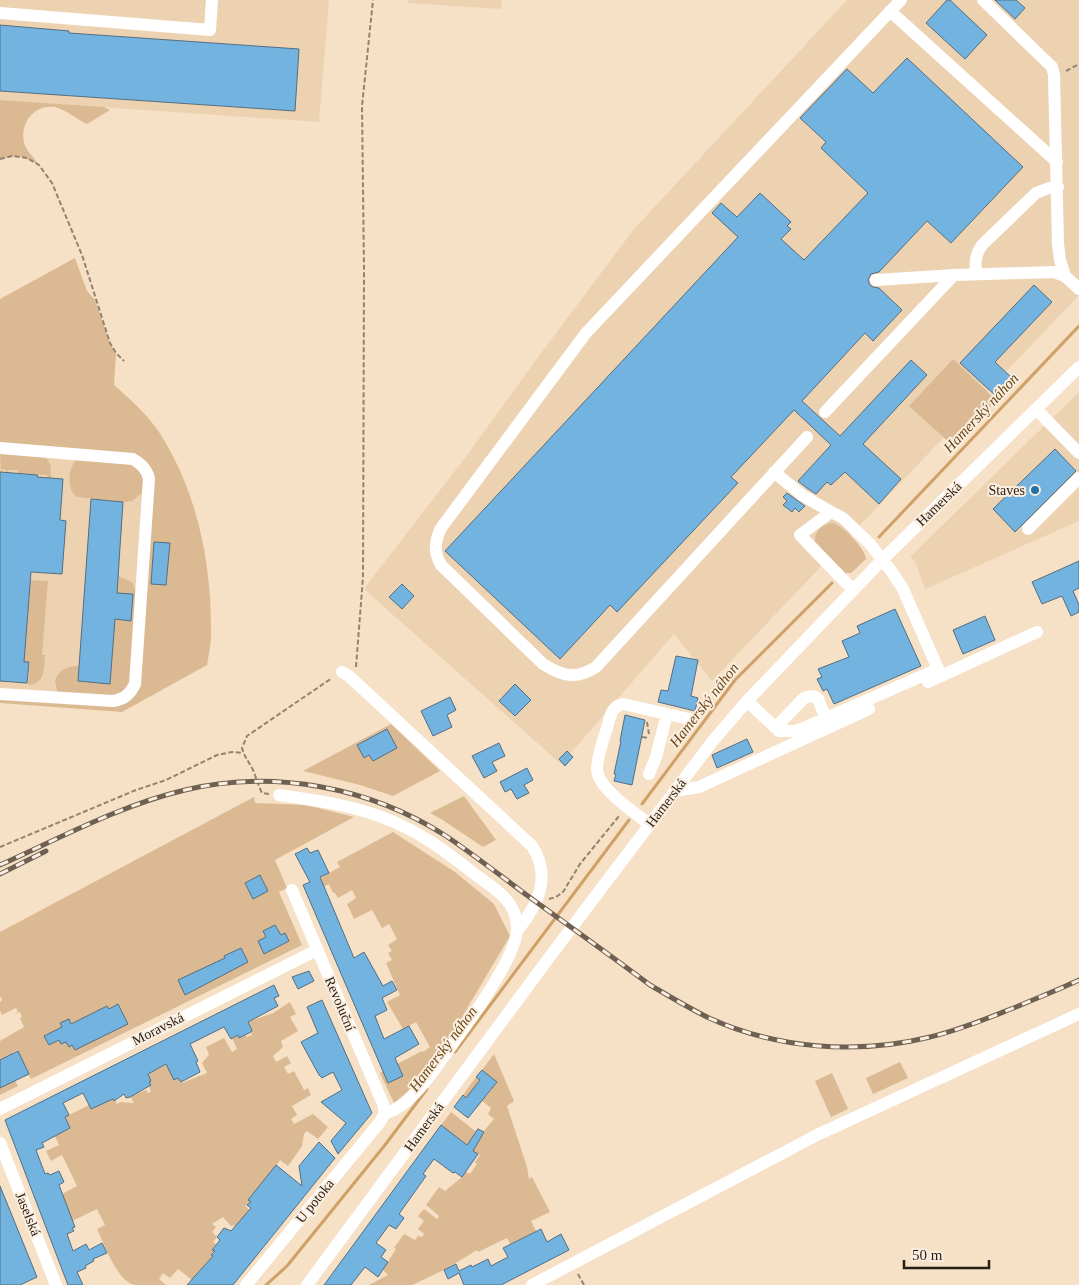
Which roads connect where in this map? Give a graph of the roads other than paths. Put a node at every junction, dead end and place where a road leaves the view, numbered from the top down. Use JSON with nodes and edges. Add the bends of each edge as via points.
{"nodes":[{"id":1,"x":212,"y":0,"type":"edge"},
{"id":2,"x":900,"y":0,"type":"edge"},
{"id":3,"x":983,"y":0,"type":"edge"},
{"id":4,"x":890,"y":11,"type":"junction"},
{"id":5,"x":0,"y":13,"type":"edge"},
{"id":6,"x":1057,"y":162,"type":"junction"},
{"id":7,"x":1058,"y":187,"type":"junction"},
{"id":8,"x":976,"y":274,"type":"junction"},
{"id":9,"x":954,"y":275,"type":"junction"},
{"id":10,"x":1065,"y":276,"type":"junction"},
{"id":11,"x":876,"y":280,"type":"dead end"},
{"id":12,"x":1079,"y":289,"type":"edge"},
{"id":13,"x":1079,"y":367,"type":"edge"},
{"id":14,"x":1036,"y":409,"type":"junction"},
{"id":15,"x":825,"y":412,"type":"dead end"},
{"id":16,"x":807,"y":437,"type":"dead end"},
{"id":17,"x":0,"y":448,"type":"edge"},
{"id":18,"x":1079,"y":453,"type":"edge"},
{"id":19,"x":774,"y":472,"type":"junction"},
{"id":20,"x":1079,"y":478,"type":"edge"},
{"id":21,"x":831,"y":512,"type":"junction"},
{"id":22,"x":1028,"y":529,"type":"dead end"},
{"id":23,"x":882,"y":559,"type":"junction"},
{"id":24,"x":853,"y":590,"type":"junction"},
{"id":25,"x":1037,"y":632,"type":"dead end"},
{"id":26,"x":345,"y":674,"type":"road end"},
{"id":27,"x":0,"y":694,"type":"edge"},
{"id":28,"x":748,"y":701,"type":"junction"},
{"id":29,"x":668,"y":714,"type":"junction"},
{"id":30,"x":826,"y":718,"type":"junction"},
{"id":31,"x":689,"y":719,"type":"dead end"},
{"id":32,"x":775,"y":728,"type":"junction"},
{"id":33,"x":648,"y":774,"type":"dead end"},
{"id":34,"x":675,"y":792,"type":"junction"},
{"id":35,"x":278,"y":794,"type":"road end"},
{"id":36,"x":650,"y":825,"type":"junction"},
{"id":37,"x":292,"y":890,"type":"dead end"},
{"id":38,"x":517,"y":932,"type":"junction"},
{"id":39,"x":317,"y":950,"type":"junction"},
{"id":40,"x":1079,"y":1014,"type":"edge"},
{"id":41,"x":0,"y":1109,"type":"edge"},
{"id":42,"x":384,"y":1115,"type":"junction"},
{"id":43,"x":0,"y":1144,"type":"edge"},
{"id":44,"x":56,"y":1285,"type":"edge"},
{"id":45,"x":246,"y":1285,"type":"edge"},
{"id":46,"x":307,"y":1285,"type":"edge"},
{"id":47,"x":532,"y":1285,"type":"edge"}],
"edges":[{"from":1,"to":5,"type":"street","via":[[210,30]]},
{"from":2,"to":4,"type":"street"},
{"from":3,"to":6,"type":"street","via":[[1052,67]]},
{"from":4,"to":6,"type":"street"},
{"from":4,"to":19,"type":"street","via":[[586,333],[441,528],[435,552],[441,565],[543,664],[562,674],[586,674],[596,667]]},
{"from":6,"to":7,"type":"street"},
{"from":7,"to":8,"type":"street","via":[[1036,193],[982,245],[975,262]]},
{"from":7,"to":10,"type":"street","via":[[1060,260]]},
{"from":8,"to":9,"type":"street"},
{"from":8,"to":10,"type":"street","via":[[1054,272]]},
{"from":9,"to":11,"type":"street"},
{"from":9,"to":15,"type":"street"},
{"from":10,"to":12,"type":"street"},
{"from":13,"to":14,"type":"street","name":"Hamerská"},
{"from":14,"to":18,"type":"street"},
{"from":14,"to":23,"type":"street","name":"Hamerská"},
{"from":16,"to":19,"type":"street"},
{"from":17,"to":27,"type":"street","via":[[133,459],[148,472],[149,479],[132,689],[125,698],[113,701]]},
{"from":19,"to":21,"type":"street","via":[[802,495]]},
{"from":20,"to":22,"type":"street"},
{"from":21,"to":23,"type":"street","via":[[843,518]]},
{"from":21,"to":24,"type":"street","via":[[799,537],[815,558]]},
{"from":23,"to":24,"type":"street","name":"Hamerská"},
{"from":23,"to":30,"type":"street","via":[[900,584],[938,669]]},
{"from":24,"to":28,"type":"street","name":"Hamerská"},
{"from":25,"to":34,"type":"street","via":[[699,787]]},
{"from":26,"to":38,"type":"street","via":[[532,846],[542,868],[541,886],[532,911]]},
{"from":28,"to":32,"type":"street"},
{"from":28,"to":34,"type":"street","name":"Hamerská"},
{"from":29,"to":31,"type":"street"},
{"from":29,"to":33,"type":"street"},
{"from":29,"to":36,"type":"street","via":[[623,704],[616,707],[599,756],[599,779]]},
{"from":30,"to":32,"type":"street","via":[[795,731]]},
{"from":30,"to":32,"type":"street","via":[[818,699],[810,696],[804,698]]},
{"from":34,"to":36,"type":"street","name":"Hamerská"},
{"from":35,"to":38,"type":"street","via":[[378,816],[423,837],[504,897],[514,912]]},
{"from":36,"to":46,"type":"street","name":"Hamerská"},
{"from":37,"to":39,"type":"street","name":"Revoluční"},
{"from":38,"to":42,"type":"street","via":[[511,953],[452,1045],[414,1094]]},
{"from":39,"to":41,"type":"street","name":"Moravská"},
{"from":39,"to":42,"type":"street","name":"Revoluční","via":[[383,1104]]},
{"from":40,"to":47,"type":"street","via":[[817,1135]]},
{"from":42,"to":45,"type":"street","name":"U potoka"},
{"from":43,"to":44,"type":"street","name":"Jaselská"}]}
